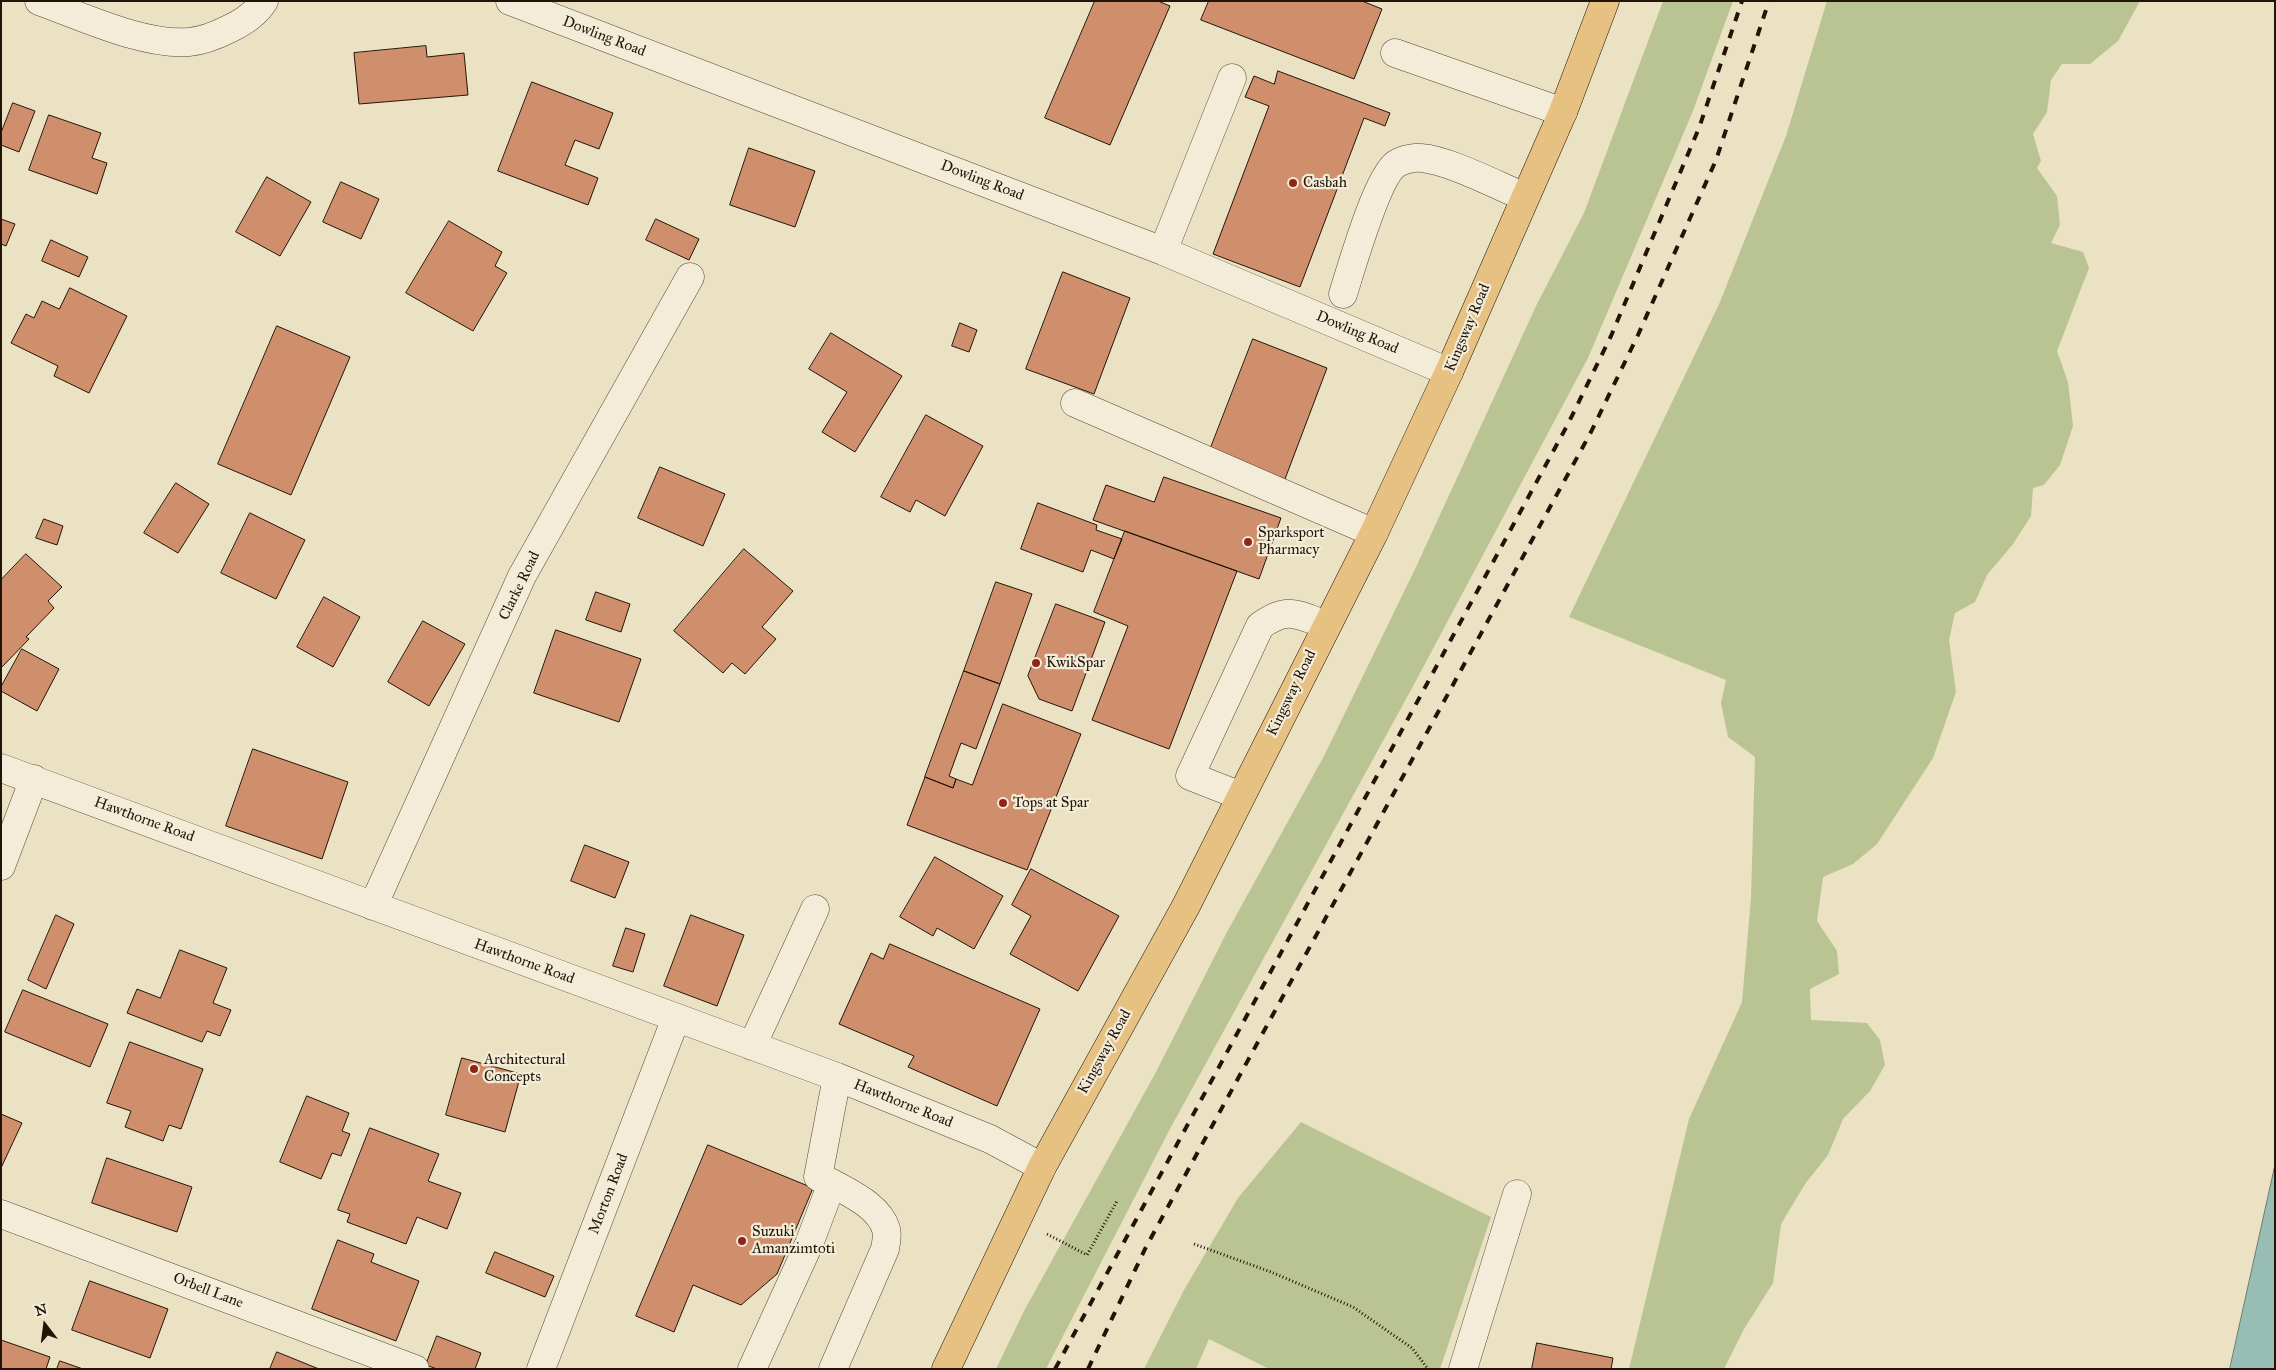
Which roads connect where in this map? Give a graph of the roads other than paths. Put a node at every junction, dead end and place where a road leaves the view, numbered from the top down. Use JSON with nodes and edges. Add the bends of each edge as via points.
{"nodes":[{"id":1,"x":39,"y":1,"type":"edge"},
{"id":2,"x":264,"y":1,"type":"edge"},
{"id":3,"x":510,"y":1,"type":"edge"},
{"id":4,"x":1605,"y":1,"type":"edge"},
{"id":5,"x":1395,"y":52,"type":"dead end"},
{"id":6,"x":1232,"y":78,"type":"dead end"},
{"id":7,"x":1563,"y":112,"type":"junction"},
{"id":8,"x":1525,"y":197,"type":"junction"},
{"id":9,"x":1163,"y":251,"type":"junction"},
{"id":10,"x":690,"y":277,"type":"dead end"},
{"id":11,"x":1342,"y":294,"type":"dead end"},
{"id":12,"x":1449,"y":372,"type":"junction"},
{"id":13,"x":1076,"y":403,"type":"dead end"},
{"id":14,"x":1374,"y":533,"type":"junction"},
{"id":15,"x":1326,"y":625,"type":"junction"},
{"id":16,"x":1,"y":768,"type":"edge"},
{"id":17,"x":34,"y":779,"type":"junction"},
{"id":18,"x":1241,"y":796,"type":"junction"},
{"id":19,"x":1,"y":866,"type":"edge"},
{"id":20,"x":373,"y":906,"type":"junction"},
{"id":21,"x":815,"y":909,"type":"dead end"},
{"id":22,"x":676,"y":1018,"type":"junction"},
{"id":23,"x":752,"y":1046,"type":"junction"},
{"id":24,"x":837,"y":1077,"type":"junction"},
{"id":25,"x":1042,"y":1167,"type":"junction"},
{"id":26,"x":832,"y":1183,"type":"junction"},
{"id":27,"x":1517,"y":1194,"type":"dead end"},
{"id":28,"x":1,"y":1214,"type":"edge"},
{"id":29,"x":415,"y":1369,"type":"edge"},
{"id":30,"x":542,"y":1369,"type":"edge"},
{"id":31,"x":752,"y":1369,"type":"edge"},
{"id":32,"x":833,"y":1369,"type":"edge"},
{"id":33,"x":946,"y":1369,"type":"edge"},
{"id":34,"x":1463,"y":1369,"type":"edge"}],
"edges":[{"from":1,"to":2,"type":"street","via":[[128,33],[164,42],[190,42],[220,34],[243,23]]},
{"from":3,"to":9,"type":"street","name":"Dowling Road"},
{"from":4,"to":7,"type":"main road","name":"Kingsway Road"},
{"from":5,"to":7,"type":"street"},
{"from":6,"to":9,"type":"street"},
{"from":7,"to":8,"type":"main road","name":"Kingsway Road"},
{"from":8,"to":11,"type":"street","via":[[1439,162],[1420,158],[1395,164],[1379,190]]},
{"from":8,"to":12,"type":"main road","name":"Kingsway Road"},
{"from":9,"to":12,"type":"street","name":"Dowling Road"},
{"from":10,"to":20,"type":"street","name":"Clarke Road","via":[[522,576]]},
{"from":12,"to":14,"type":"main road","name":"Kingsway Road"},
{"from":13,"to":14,"type":"street"},
{"from":14,"to":15,"type":"main road","name":"Kingsway Road"},
{"from":15,"to":18,"type":"main road","name":"Kingsway Road"},
{"from":15,"to":18,"type":"street","via":[[1295,613],[1275,615],[1260,626],[1190,776]]},
{"from":16,"to":17,"type":"street","name":"Hawthorne Road"},
{"from":17,"to":19,"type":"street"},
{"from":17,"to":20,"type":"street","name":"Hawthorne Road"},
{"from":18,"to":25,"type":"main road","name":"Kingsway Road","via":[[1186,906]]},
{"from":20,"to":22,"type":"street","name":"Hawthorne Road"},
{"from":21,"to":23,"type":"street"},
{"from":22,"to":23,"type":"street","name":"Hawthorne Road"},
{"from":22,"to":30,"type":"street","name":"Morton Road"},
{"from":23,"to":24,"type":"street","name":"Hawthorne Road"},
{"from":24,"to":25,"type":"street","name":"Hawthorne Road","via":[[990,1139]]},
{"from":24,"to":26,"type":"street","via":[[818,1176]]},
{"from":25,"to":33,"type":"main road","name":"Kingsway Road"},
{"from":26,"to":31,"type":"street","via":[[809,1244]]},
{"from":26,"to":32,"type":"street","via":[[869,1206],[880,1216],[887,1231],[885,1249]]},
{"from":27,"to":34,"type":"street"},
{"from":28,"to":29,"type":"street","name":"Orbell Lane"}]}
